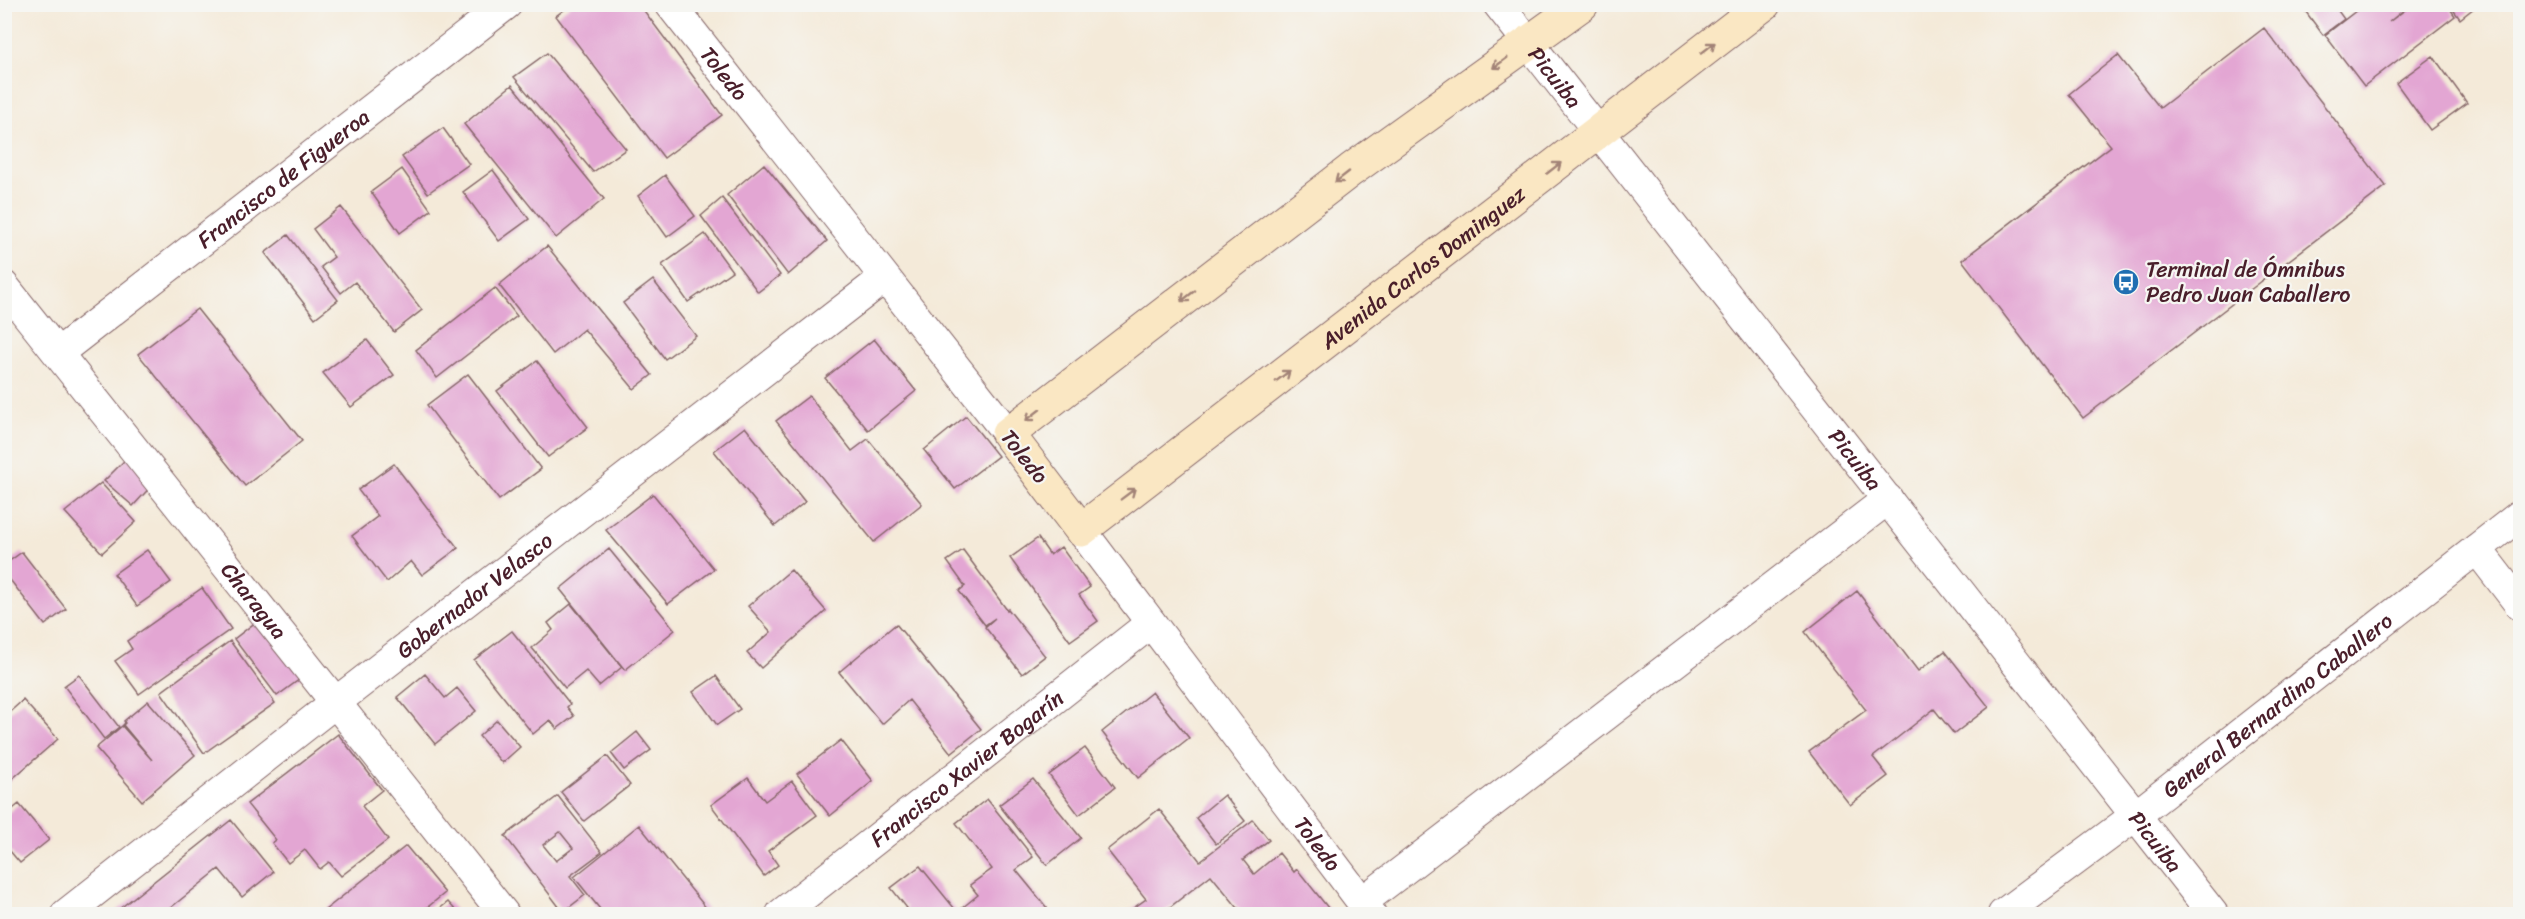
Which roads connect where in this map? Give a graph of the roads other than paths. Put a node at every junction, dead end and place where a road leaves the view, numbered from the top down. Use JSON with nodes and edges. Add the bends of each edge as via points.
{"nodes":[{"id":1,"x":507,"y":4,"type":"edge"},
{"id":2,"x":670,"y":4,"type":"edge"},
{"id":3,"x":1498,"y":4,"type":"edge"},
{"id":4,"x":1582,"y":4,"type":"edge"},
{"id":5,"x":1764,"y":4,"type":"edge"},
{"id":6,"x":1528,"y":43,"type":"junction"},
{"id":7,"x":1598,"y":133,"type":"junction"},
{"id":8,"x":884,"y":278,"type":"junction"},
{"id":9,"x":4,"y":286,"type":"edge"},
{"id":10,"x":58,"y":353,"type":"junction"},
{"id":11,"x":1008,"y":434,"type":"junction"},
{"id":12,"x":1888,"y":499,"type":"junction"},
{"id":13,"x":2520,"y":515,"type":"edge"},
{"id":14,"x":1081,"y":530,"type":"junction"},
{"id":15,"x":2477,"y":549,"type":"junction"},
{"id":16,"x":2520,"y":605,"type":"edge"},
{"id":17,"x":1151,"y":623,"type":"junction"},
{"id":18,"x":336,"y":702,"type":"junction"},
{"id":19,"x":2135,"y":816,"type":"junction"},
{"id":20,"x":1366,"y":908,"type":"edge"},
{"id":21,"x":66,"y":915,"type":"edge"},
{"id":22,"x":504,"y":915,"type":"edge"},
{"id":23,"x":781,"y":915,"type":"edge"},
{"id":24,"x":2003,"y":915,"type":"edge"},
{"id":25,"x":2213,"y":915,"type":"edge"}],
"edges":[{"from":1,"to":10,"type":"street","name":"Francisco de Figueroa"},
{"from":2,"to":8,"type":"street","name":"Toledo"},
{"from":3,"to":6,"type":"street","name":"Picuiba"},
{"from":4,"to":6,"type":"main road"},
{"from":7,"to":5,"type":"main road","name":"Avenida Carlos Dominguez","one_way":true},
{"from":6,"to":7,"type":"street","name":"Picuiba"},
{"from":6,"to":11,"type":"main road","one_way":true,"via":[[1351,170]]},
{"from":7,"to":12,"type":"street","name":"Picuiba"},
{"from":14,"to":7,"type":"main road","name":"Avenida Carlos Dominguez","one_way":true},
{"from":8,"to":11,"type":"street","name":"Toledo"},
{"from":8,"to":18,"type":"street","name":"Gobernador Velasco"},
{"from":9,"to":10,"type":"street","name":"Charagua"},
{"from":10,"to":18,"type":"street","name":"Charagua"},
{"from":11,"to":14,"type":"main road","name":"Toledo"},
{"from":12,"to":19,"type":"street","name":"Picuiba"},
{"from":12,"to":20,"type":"street"},
{"from":13,"to":15,"type":"street","name":"General Bernardino Caballero"},
{"from":14,"to":17,"type":"street","name":"Toledo"},
{"from":15,"to":16,"type":"street"},
{"from":15,"to":19,"type":"street","name":"General Bernardino Caballero"},
{"from":17,"to":20,"type":"street","name":"Toledo"},
{"from":17,"to":23,"type":"street","name":"Francisco Xavier Bogarín"},
{"from":18,"to":21,"type":"street","name":"Gobernador Velasco"},
{"from":18,"to":22,"type":"street","name":"Charagua"},
{"from":19,"to":24,"type":"street","name":"General Bernardino Caballero"},
{"from":19,"to":25,"type":"street","name":"Picuiba"}]}
